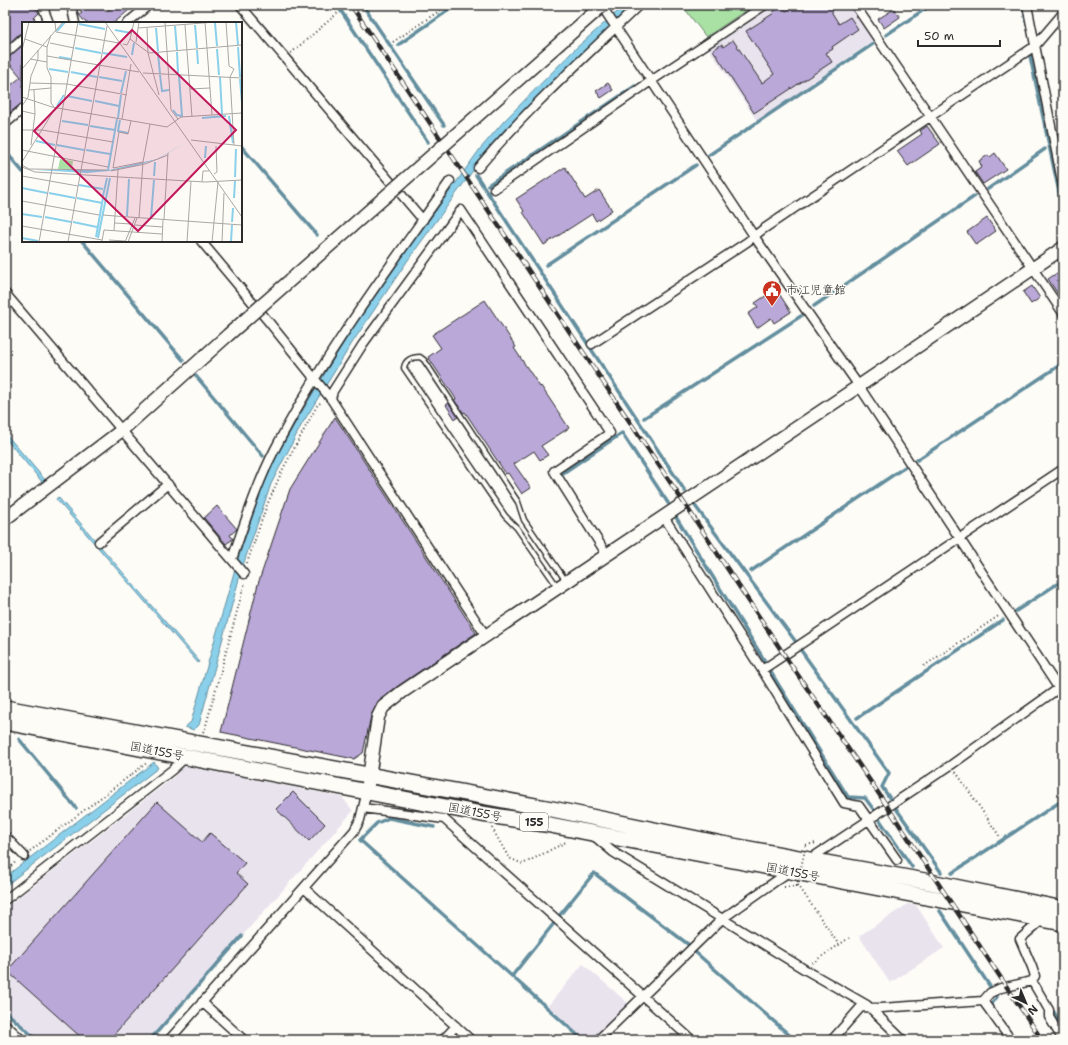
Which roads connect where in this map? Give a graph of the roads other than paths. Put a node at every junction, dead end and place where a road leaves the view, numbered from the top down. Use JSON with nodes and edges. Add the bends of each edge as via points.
{"nodes":[{"id":1,"x":42,"y":5,"type":"edge"},
{"id":2,"x":71,"y":5,"type":"edge"},
{"id":3,"x":149,"y":5,"type":"edge"},
{"id":4,"x":240,"y":5,"type":"edge"},
{"id":5,"x":602,"y":5,"type":"edge"},
{"id":6,"x":639,"y":5,"type":"edge"},
{"id":7,"x":765,"y":5,"type":"edge"},
{"id":8,"x":855,"y":5,"type":"edge"},
{"id":9,"x":1027,"y":5,"type":"edge"},
{"id":10,"x":1063,"y":13,"type":"edge"},
{"id":11,"x":45,"y":21,"type":"edge"},
{"id":12,"x":75,"y":22,"type":"edge"},
{"id":13,"x":128,"y":22,"type":"edge"},
{"id":14,"x":615,"y":27,"type":"junction"},
{"id":15,"x":22,"y":39,"type":"edge"},
{"id":16,"x":1035,"y":46,"type":"junction"},
{"id":17,"x":5,"y":54,"type":"edge"},
{"id":18,"x":651,"y":81,"type":"junction"},
{"id":19,"x":22,"y":110,"type":"edge"},
{"id":20,"x":930,"y":118,"type":"junction"},
{"id":21,"x":5,"y":124,"type":"edge"},
{"id":22,"x":478,"y":168,"type":"dead end"},
{"id":23,"x":450,"y":181,"type":"dead end"},
{"id":24,"x":1063,"y":186,"type":"edge"},
{"id":25,"x":494,"y":189,"type":"dead end"},
{"id":26,"x":423,"y":220,"type":"junction"},
{"id":27,"x":754,"y":236,"type":"junction"},
{"id":28,"x":202,"y":242,"type":"edge"},
{"id":29,"x":1063,"y":248,"type":"edge"},
{"id":30,"x":1032,"y":268,"type":"junction"},
{"id":31,"x":5,"y":292,"type":"edge"},
{"id":32,"x":1063,"y":313,"type":"edge"},
{"id":33,"x":592,"y":344,"type":"dead end"},
{"id":34,"x":316,"y":379,"type":"junction"},
{"id":35,"x":858,"y":386,"type":"junction"},
{"id":36,"x":331,"y":399,"type":"junction"},
{"id":37,"x":122,"y":430,"type":"junction"},
{"id":38,"x":1063,"y":469,"type":"edge"},
{"id":39,"x":168,"y":484,"type":"junction"},
{"id":40,"x":664,"y":517,"type":"junction"},
{"id":41,"x":5,"y":519,"type":"edge"},
{"id":42,"x":958,"y":539,"type":"junction"},
{"id":43,"x":99,"y":542,"type":"dead end"},
{"id":44,"x":607,"y":555,"type":"junction"},
{"id":45,"x":233,"y":561,"type":"junction"},
{"id":46,"x":243,"y":573,"type":"road end"},
{"id":47,"x":562,"y":585,"type":"junction"},
{"id":48,"x":486,"y":636,"type":"junction"},
{"id":49,"x":762,"y":670,"type":"junction"},
{"id":50,"x":1061,"y":690,"type":"edge"},
{"id":51,"x":5,"y":708,"type":"edge"},
{"id":52,"x":5,"y":722,"type":"edge"},
{"id":53,"x":186,"y":757,"type":"junction"},
{"id":54,"x":369,"y":775,"type":"junction"},
{"id":55,"x":367,"y":791,"type":"junction"},
{"id":56,"x":364,"y":808,"type":"junction"},
{"id":57,"x":870,"y":820,"type":"junction"},
{"id":58,"x":592,"y":834,"type":"junction"},
{"id":59,"x":5,"y":836,"type":"edge"},
{"id":60,"x":24,"y":856,"type":"road end"},
{"id":61,"x":809,"y":860,"type":"junction"},
{"id":62,"x":897,"y":860,"type":"dead end"},
{"id":63,"x":790,"y":871,"type":"junction"},
{"id":64,"x":304,"y":888,"type":"junction"},
{"id":65,"x":5,"y":900,"type":"edge"},
{"id":66,"x":1063,"y":909,"type":"edge"},
{"id":67,"x":722,"y":919,"type":"junction"},
{"id":68,"x":1043,"y":919,"type":"junction"},
{"id":69,"x":1063,"y":923,"type":"edge"},
{"id":70,"x":1032,"y":982,"type":"junction"},
{"id":71,"x":643,"y":996,"type":"junction"},
{"id":72,"x":983,"y":1001,"type":"junction"},
{"id":73,"x":202,"y":1002,"type":"junction"},
{"id":74,"x":870,"y":1008,"type":"junction"},
{"id":75,"x":5,"y":1024,"type":"edge"},
{"id":76,"x":456,"y":1026,"type":"junction"},
{"id":77,"x":22,"y":1040,"type":"edge"},
{"id":78,"x":169,"y":1040,"type":"edge"},
{"id":79,"x":244,"y":1040,"type":"edge"},
{"id":80,"x":443,"y":1040,"type":"edge"},
{"id":81,"x":471,"y":1040,"type":"edge"},
{"id":82,"x":598,"y":1040,"type":"edge"},
{"id":83,"x":692,"y":1040,"type":"edge"},
{"id":84,"x":832,"y":1040,"type":"edge"},
{"id":85,"x":903,"y":1040,"type":"edge"},
{"id":86,"x":1011,"y":1040,"type":"edge"},
{"id":87,"x":1063,"y":1040,"type":"edge"}],
"edges":[{"from":1,"to":11,"type":"street"},
{"from":2,"to":12,"type":"street"},
{"from":3,"to":13,"type":"street"},
{"from":4,"to":26,"type":"street"},
{"from":5,"to":14,"type":"street"},
{"from":5,"to":37,"type":"street","bridge":true},
{"from":6,"to":14,"type":"street"},
{"from":7,"to":18,"type":"street"},
{"from":8,"to":20,"type":"street"},
{"from":9,"to":16,"type":"street"},
{"from":10,"to":16,"type":"street"},
{"from":14,"to":18,"type":"street"},
{"from":14,"to":22,"type":"street","via":[[536,103]]},
{"from":15,"to":17,"type":"street"},
{"from":16,"to":20,"type":"street"},
{"from":16,"to":24,"type":"street"},
{"from":18,"to":25,"type":"street"},
{"from":18,"to":27,"type":"street"},
{"from":19,"to":21,"type":"street"},
{"from":20,"to":27,"type":"street"},
{"from":20,"to":30,"type":"street"},
{"from":23,"to":26,"type":"street"},
{"from":26,"to":34,"type":"street","via":[[337,342]]},
{"from":27,"to":33,"type":"street"},
{"from":27,"to":35,"type":"street"},
{"from":28,"to":34,"type":"street"},
{"from":29,"to":30,"type":"street"},
{"from":30,"to":32,"type":"street"},
{"from":30,"to":35,"type":"street"},
{"from":31,"to":37,"type":"street"},
{"from":34,"to":36,"type":"street"},
{"from":34,"to":45,"type":"street","via":[[274,450],[253,499]]},
{"from":35,"to":40,"type":"street"},
{"from":35,"to":42,"type":"street"},
{"from":36,"to":44,"type":"street","via":[[333,391],[363,344],[461,210],[610,433],[554,471]]},
{"from":36,"to":48,"type":"street"},
{"from":37,"to":39,"type":"street"},
{"from":37,"to":41,"type":"street"},
{"from":38,"to":42,"type":"street"},
{"from":39,"to":43,"type":"street"},
{"from":39,"to":45,"type":"street"},
{"from":40,"to":44,"type":"street"},
{"from":40,"to":49,"type":"street"},
{"from":42,"to":49,"type":"street"},
{"from":42,"to":50,"type":"street"},
{"from":44,"to":47,"type":"street"},
{"from":45,"to":46,"type":"street"},
{"from":47,"to":47,"type":"lane","via":[[517,528],[504,516],[404,368],[408,360],[414,357],[424,360],[518,502],[524,520]]},
{"from":47,"to":48,"type":"street"},
{"from":48,"to":54,"type":"street","via":[[402,692],[384,707],[378,717]]},
{"from":49,"to":57,"type":"street","via":[[844,804],[859,806]]},
{"from":50,"to":57,"type":"street"},
{"from":51,"to":54,"type":"highway","name":"国道155号","number":"155"},
{"from":52,"to":53,"type":"highway","name":"国道155号","number":"155"},
{"from":53,"to":55,"type":"highway","name":"国道155号","number":"155"},
{"from":53,"to":65,"type":"street"},
{"from":54,"to":55,"type":"street"},
{"from":54,"to":61,"type":"highway","name":"国道155号","number":"155"},
{"from":55,"to":56,"type":"street"},
{"from":55,"to":58,"type":"highway","name":"国道155号","number":"155"},
{"from":56,"to":64,"type":"street","via":[[354,831]]},
{"from":56,"to":71,"type":"street","via":[[444,819]]},
{"from":57,"to":61,"type":"street"},
{"from":57,"to":62,"type":"street"},
{"from":58,"to":63,"type":"highway","name":"国道155号","number":"155"},
{"from":58,"to":67,"type":"street","via":[[612,852]]},
{"from":59,"to":60,"type":"street"},
{"from":61,"to":66,"type":"highway","name":"国道155号","number":"155"},
{"from":63,"to":67,"type":"street"},
{"from":63,"to":68,"type":"highway","name":"国道155号","number":"155"},
{"from":64,"to":73,"type":"street"},
{"from":64,"to":76,"type":"street"},
{"from":67,"to":71,"type":"street"},
{"from":67,"to":74,"type":"street"},
{"from":68,"to":69,"type":"highway","name":"国道155号","number":"155"},
{"from":68,"to":70,"type":"street","via":[[1020,939],[1035,976]]},
{"from":70,"to":72,"type":"street","via":[[1001,988],[990,993]]},
{"from":70,"to":87,"type":"street","via":[[1048,1010],[1048,1017]]},
{"from":71,"to":82,"type":"street"},
{"from":71,"to":83,"type":"street"},
{"from":72,"to":74,"type":"street"},
{"from":72,"to":86,"type":"street"},
{"from":73,"to":78,"type":"street"},
{"from":73,"to":79,"type":"street"},
{"from":74,"to":84,"type":"street","via":[[861,1008]]},
{"from":74,"to":85,"type":"street"},
{"from":75,"to":77,"type":"street"},
{"from":76,"to":80,"type":"street"},
{"from":76,"to":81,"type":"street"}]}
